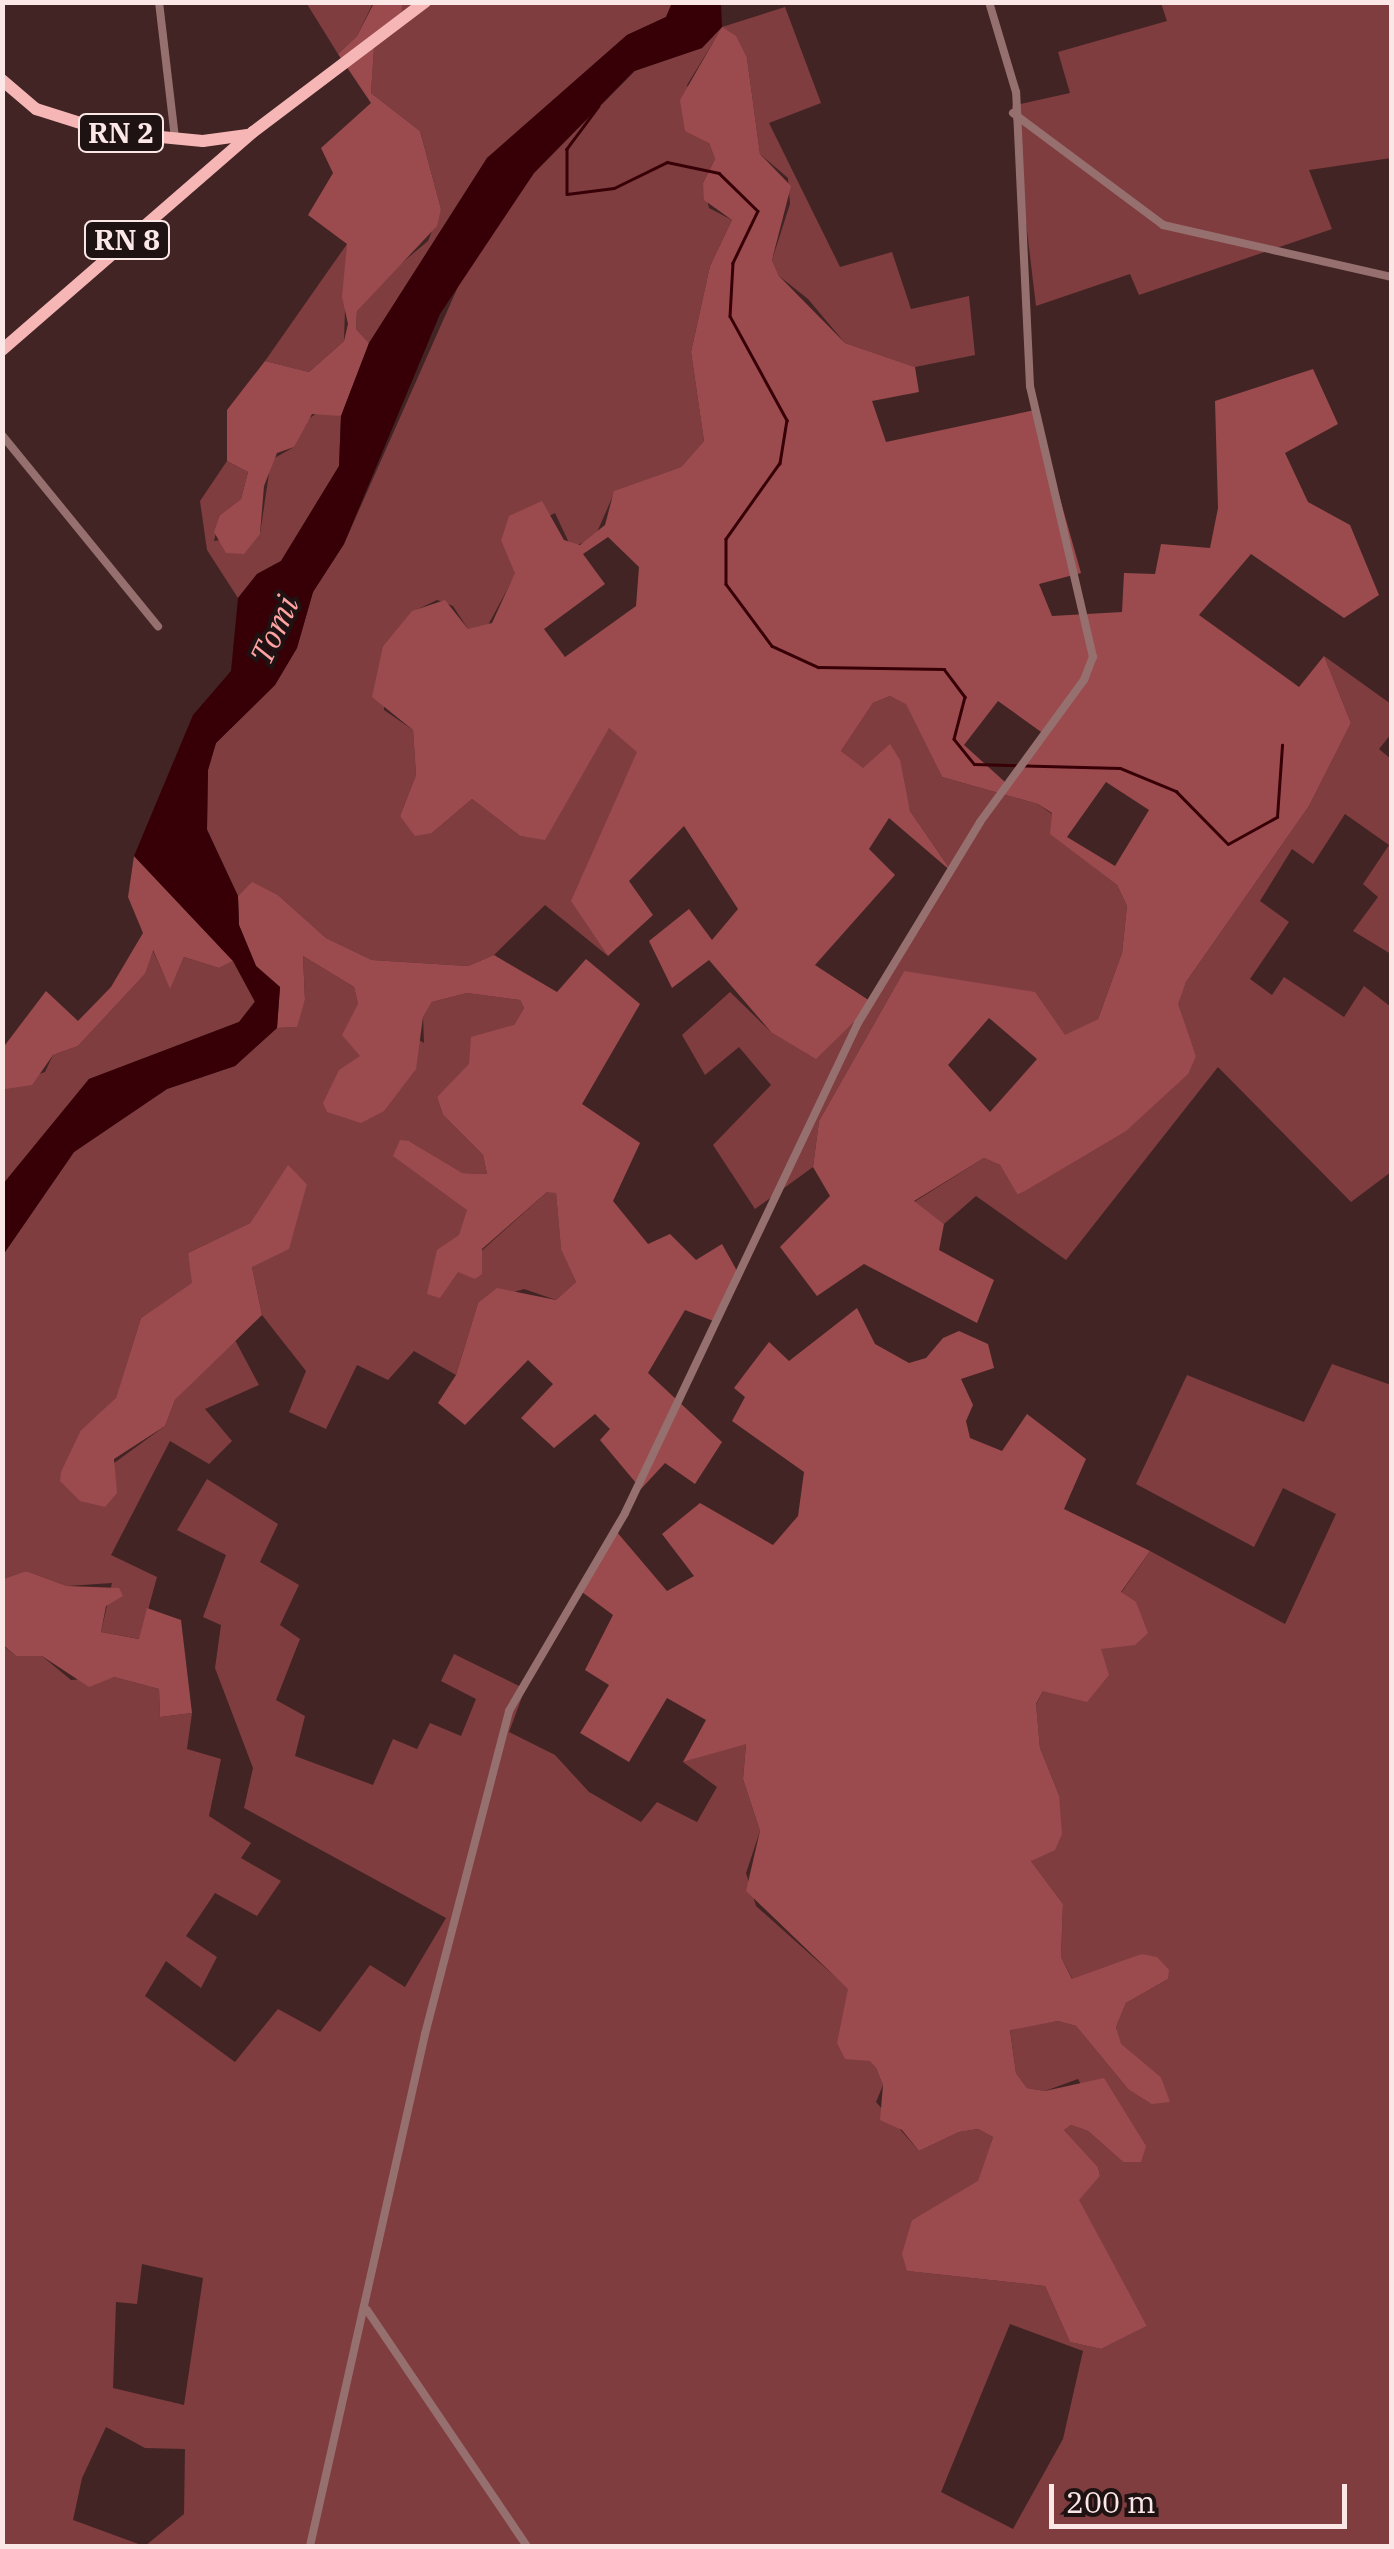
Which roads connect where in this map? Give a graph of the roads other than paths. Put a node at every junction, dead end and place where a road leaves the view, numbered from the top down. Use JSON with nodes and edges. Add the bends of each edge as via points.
{"nodes":[{"id":1,"x":159,"y":2,"type":"edge"},
{"id":2,"x":425,"y":2,"type":"edge"},
{"id":3,"x":989,"y":2,"type":"edge"},
{"id":4,"x":2,"y":80,"type":"edge"},
{"id":5,"x":1013,"y":114,"type":"junction"},
{"id":6,"x":253,"y":132,"type":"junction"},
{"id":7,"x":175,"y":139,"type":"junction"},
{"id":8,"x":1392,"y":278,"type":"edge"},
{"id":9,"x":2,"y":350,"type":"edge"},
{"id":10,"x":2,"y":435,"type":"edge"},
{"id":11,"x":158,"y":626,"type":"dead end"},
{"id":12,"x":366,"y":2310,"type":"junction"},
{"id":13,"x":310,"y":2546,"type":"edge"},
{"id":14,"x":527,"y":2546,"type":"edge"}],
"edges":[{"from":1,"to":7,"type":"street"},
{"from":2,"to":6,"type":"main road","number":"RN 2"},
{"from":3,"to":5,"type":"street","via":[[1016,92]]},
{"from":4,"to":7,"type":"main road","number":"RN 2","via":[[36,110],[69,123]]},
{"from":5,"to":8,"type":"street","via":[[1163,225]]},
{"from":5,"to":12,"type":"street","via":[[1030,386],[1092,657],[1084,680],[980,822],[858,1023],[625,1513],[509,1712],[434,1998]]},
{"from":6,"to":7,"type":"main road","number":"RN 2","via":[[229,140]]},
{"from":6,"to":9,"type":"main road","number":"RN 8"},
{"from":10,"to":11,"type":"street"},
{"from":12,"to":13,"type":"street"},
{"from":12,"to":14,"type":"street"}]}
